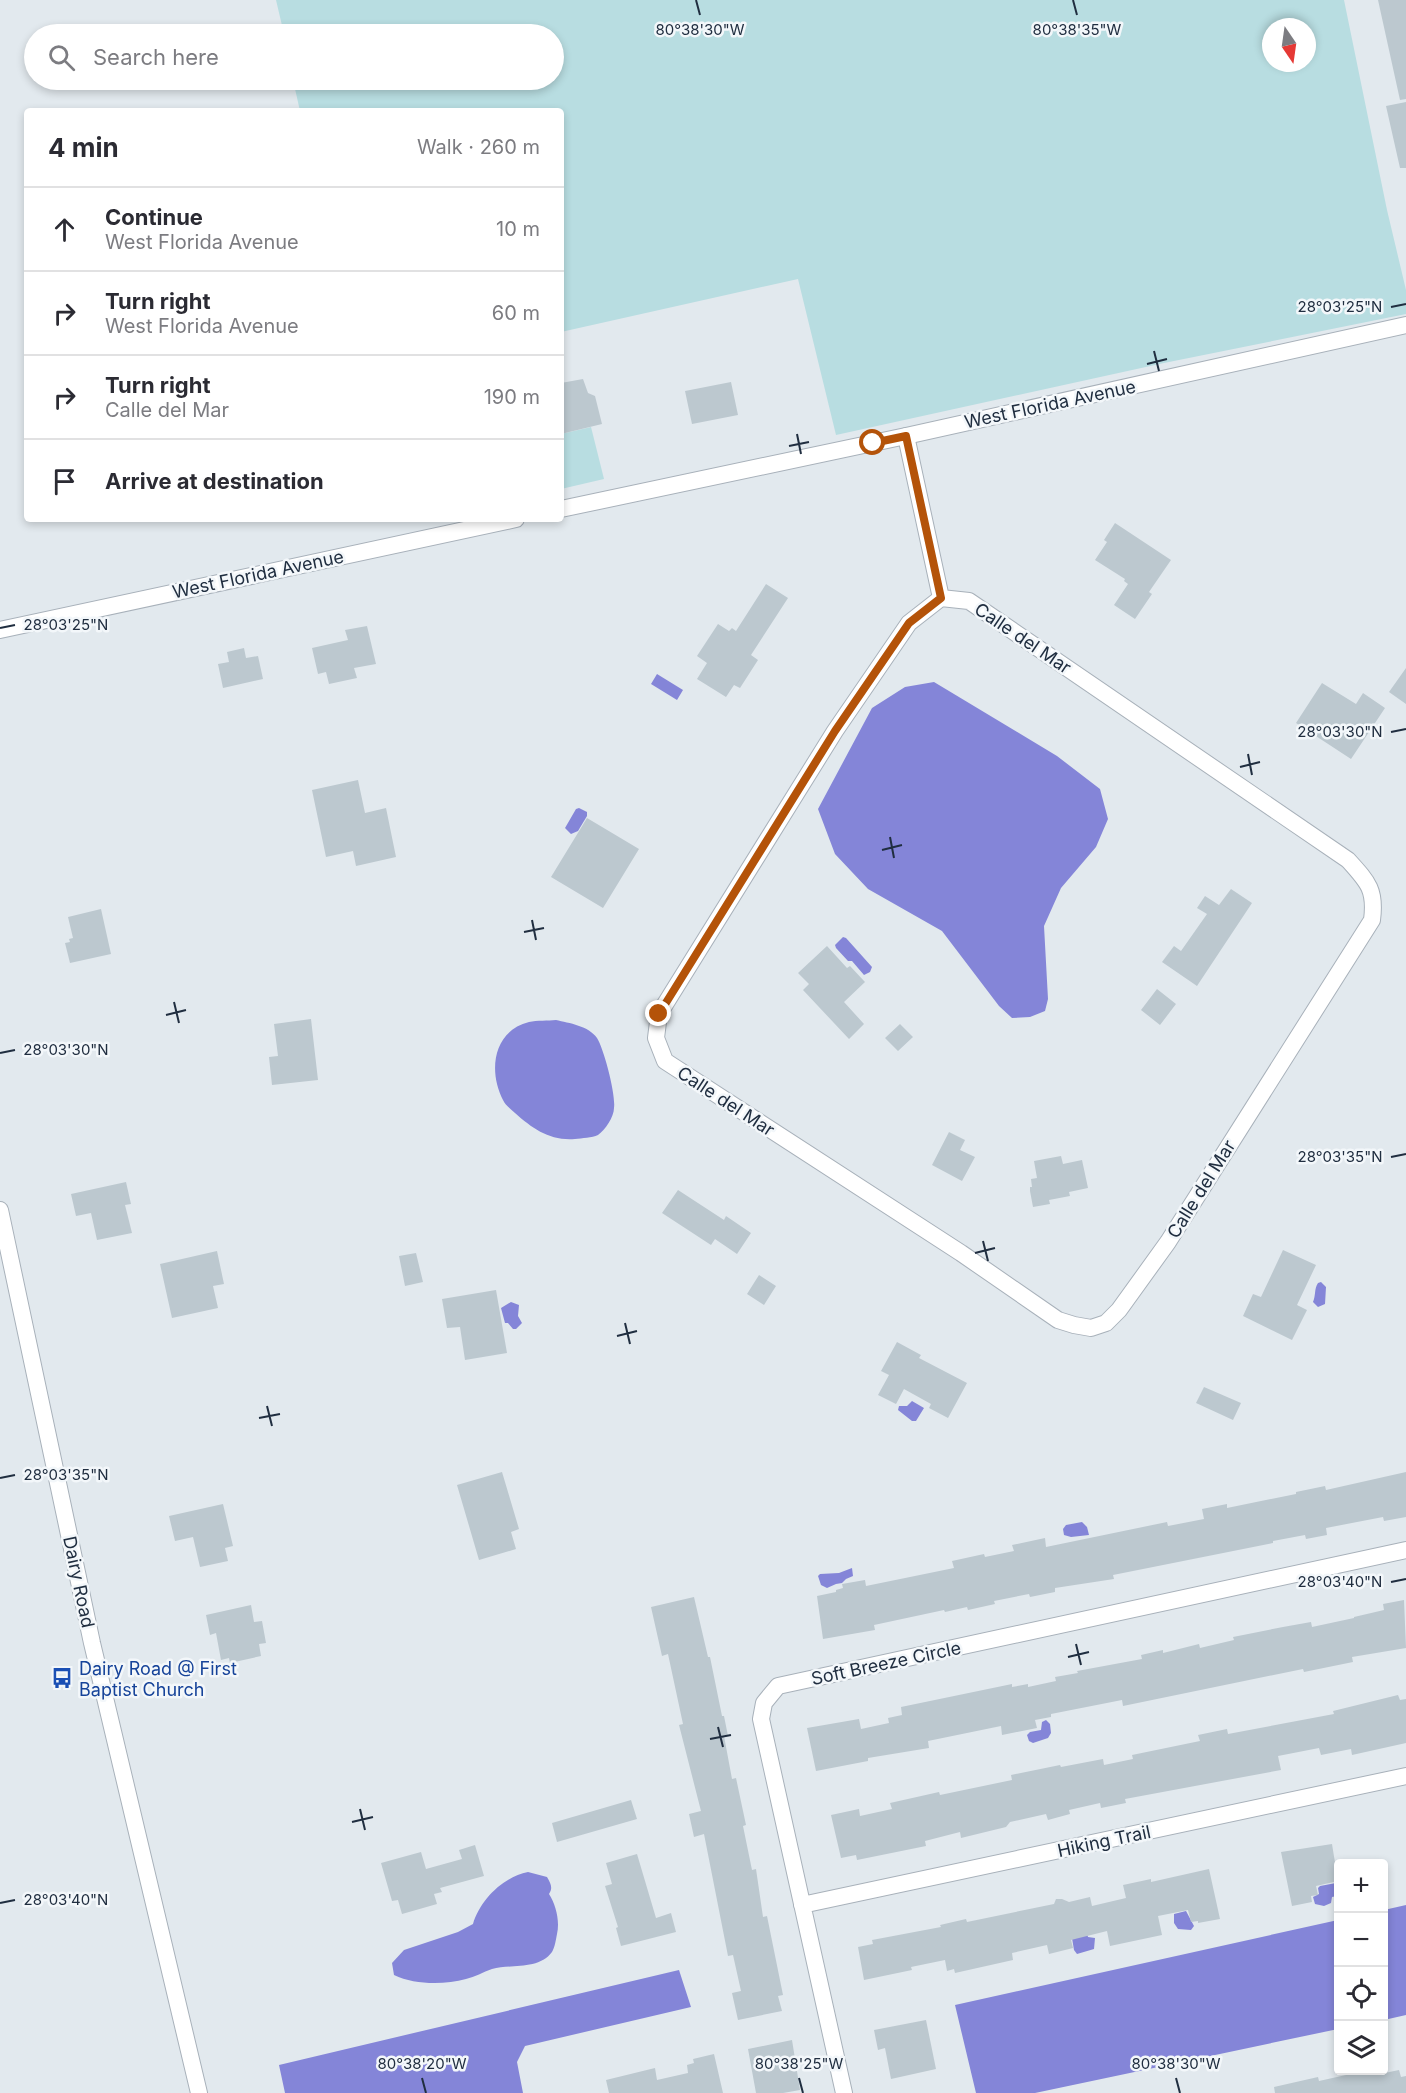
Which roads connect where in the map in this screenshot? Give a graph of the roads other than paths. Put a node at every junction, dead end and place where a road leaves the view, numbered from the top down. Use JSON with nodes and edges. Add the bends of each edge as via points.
{"nodes":[{"id":1,"x":1406,"y":325,"type":"edge"},
{"id":2,"x":906,"y":436,"type":"junction"},
{"id":3,"x":564,"y":508,"type":"edge"},
{"id":4,"x":502,"y":522,"type":"edge"},
{"id":5,"x":941,"y":598,"type":"junction"},
{"id":6,"x":0,"y":630,"type":"edge"},
{"id":7,"x":0,"y":1210,"type":"edge"},
{"id":8,"x":1406,"y":1550,"type":"edge"},
{"id":9,"x":1406,"y":1776,"type":"edge"},
{"id":10,"x":802,"y":1905,"type":"junction"},
{"id":11,"x":199,"y":2093,"type":"edge"},
{"id":12,"x":844,"y":2093,"type":"edge"}],
"edges":[{"from":1,"to":2,"type":"street","name":"West Florida Avenue"},
{"from":2,"to":3,"type":"street","name":"West Florida Avenue"},
{"from":2,"to":5,"type":"street"},
{"from":4,"to":6,"type":"street","name":"West Florida Avenue"},
{"from":5,"to":5,"type":"street","name":"Calle del Mar","via":[[909,623],[835,731],[659,1014],[656,1038],[665,1061],[1058,1320],[1091,1328],[1106,1323],[1119,1310],[1168,1242],[1372,920],[1374,903],[1370,885],[1348,860],[969,601]]},
{"from":7,"to":11,"type":"street","name":"Dairy Road","via":[[92,1643]]},
{"from":8,"to":10,"type":"street","name":"Soft Breeze Circle","via":[[778,1686],[764,1703],[761,1719]]},
{"from":9,"to":10,"type":"street","name":"Hiking Trail"},
{"from":10,"to":12,"type":"street","name":"Soft Breeze Circle"}]}
